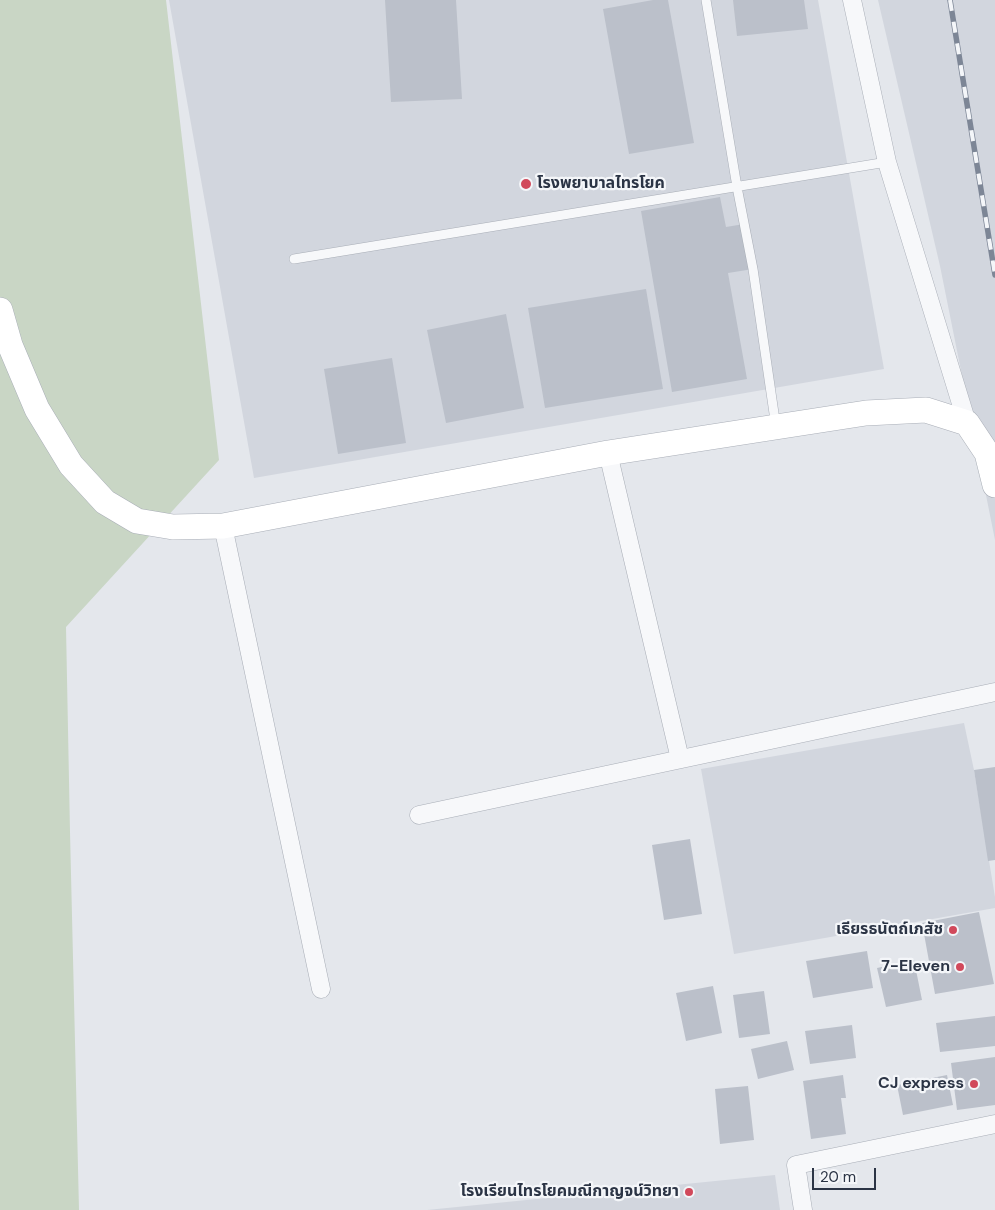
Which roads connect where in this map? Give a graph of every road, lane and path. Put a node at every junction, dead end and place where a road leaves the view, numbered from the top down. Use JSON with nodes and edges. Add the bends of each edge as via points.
{"nodes":[{"id":1,"x":706,"y":0,"type":"edge"},
{"id":2,"x":852,"y":0,"type":"edge"},
{"id":3,"x":887,"y":162,"type":"junction"},
{"id":4,"x":737,"y":187,"type":"junction"},
{"id":5,"x":294,"y":260,"type":"dead end"},
{"id":6,"x":0,"y":310,"type":"edge"},
{"id":7,"x":967,"y":423,"type":"junction"},
{"id":8,"x":776,"y":426,"type":"junction"},
{"id":9,"x":608,"y":453,"type":"junction"},
{"id":10,"x":995,"y":485,"type":"edge"},
{"id":11,"x":223,"y":526,"type":"junction"},
{"id":12,"x":995,"y":692,"type":"edge"},
{"id":13,"x":680,"y":759,"type":"junction"},
{"id":14,"x":419,"y":815,"type":"dead end"},
{"id":15,"x":321,"y":989,"type":"dead end"},
{"id":16,"x":995,"y":1124,"type":"edge"},
{"id":17,"x":803,"y":1210,"type":"edge"}],
"edges":[{"from":1,"to":4,"type":"lane"},
{"from":2,"to":3,"type":"street"},
{"from":3,"to":4,"type":"lane"},
{"from":3,"to":7,"type":"street"},
{"from":4,"to":5,"type":"lane"},
{"from":4,"to":8,"type":"lane"},
{"from":6,"to":11,"type":"main road","via":[[10,345],[37,409],[71,465],[105,502],[137,521],[173,527]]},
{"from":7,"to":8,"type":"main road","via":[[926,410],[866,413]]},
{"from":7,"to":10,"type":"main road","via":[[987,453]]},
{"from":8,"to":9,"type":"main road"},
{"from":9,"to":11,"type":"main road"},
{"from":9,"to":13,"type":"street"},
{"from":11,"to":15,"type":"street"},
{"from":12,"to":13,"type":"street"},
{"from":13,"to":14,"type":"street"},
{"from":16,"to":17,"type":"street","via":[[796,1165]]}]}
